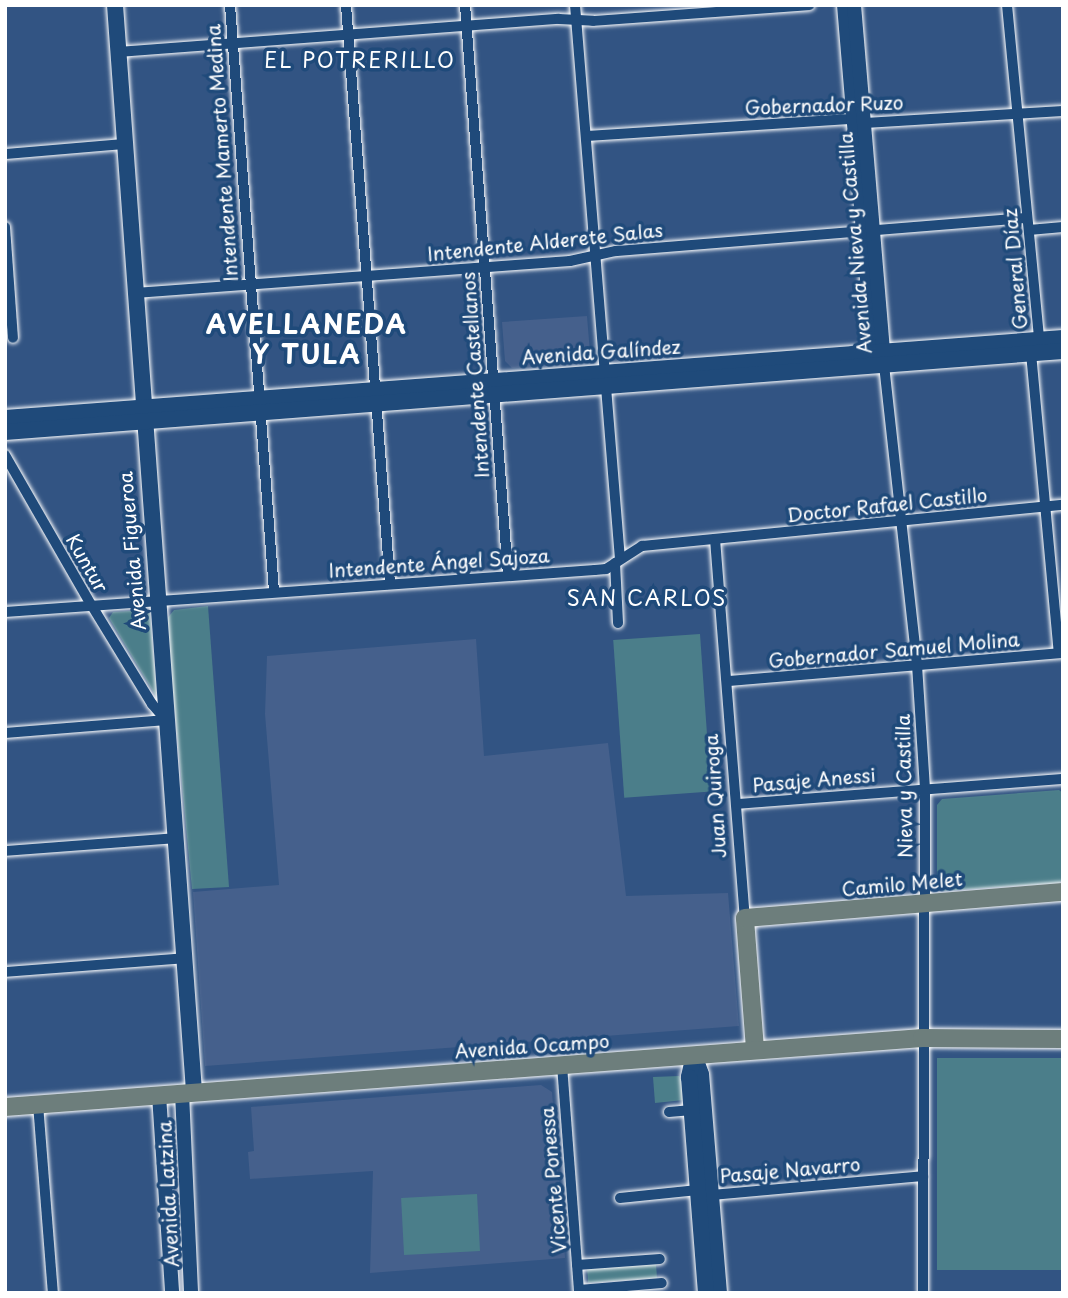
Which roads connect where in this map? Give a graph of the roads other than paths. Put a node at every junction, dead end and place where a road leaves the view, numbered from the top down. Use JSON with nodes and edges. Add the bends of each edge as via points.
{"nodes":[{"id":1,"x":115,"y":5,"type":"edge"},
{"id":2,"x":230,"y":5,"type":"edge"},
{"id":3,"x":346,"y":5,"type":"edge"},
{"id":4,"x":465,"y":5,"type":"edge"},
{"id":5,"x":575,"y":5,"type":"edge"},
{"id":6,"x":809,"y":5,"type":"edge"},
{"id":7,"x":844,"y":5,"type":"edge"},
{"id":8,"x":854,"y":5,"type":"edge"},
{"id":9,"x":1007,"y":5,"type":"edge"},
{"id":10,"x":576,"y":20,"type":"junction"},
{"id":11,"x":466,"y":25,"type":"junction"},
{"id":12,"x":348,"y":34,"type":"junction"},
{"id":13,"x":232,"y":43,"type":"junction"},
{"id":14,"x":118,"y":52,"type":"junction"},
{"id":15,"x":1063,"y":111,"type":"edge"},
{"id":16,"x":1017,"y":113,"type":"junction"},
{"id":17,"x":859,"y":121,"type":"junction"},
{"id":18,"x":587,"y":136,"type":"junction"},
{"id":19,"x":125,"y":144,"type":"junction"},
{"id":20,"x":5,"y":154,"type":"edge"},
{"id":21,"x":1028,"y":224,"type":"junction"},
{"id":22,"x":5,"y":227,"type":"edge"},
{"id":23,"x":1063,"y":227,"type":"edge"},
{"id":24,"x":868,"y":232,"type":"junction"},
{"id":25,"x":594,"y":256,"type":"junction"},
{"id":26,"x":485,"y":267,"type":"junction"},
{"id":27,"x":367,"y":276,"type":"junction"},
{"id":28,"x":249,"y":284,"type":"junction"},
{"id":29,"x":7,"y":287,"type":"edge"},
{"id":30,"x":135,"y":293,"type":"junction"},
{"id":31,"x":13,"y":338,"type":"dead end"},
{"id":32,"x":1063,"y":338,"type":"edge"},
{"id":33,"x":1035,"y":346,"type":"junction"},
{"id":34,"x":1063,"y":351,"type":"edge"},
{"id":35,"x":881,"y":356,"type":"junction"},
{"id":36,"x":605,"y":380,"type":"junction"},
{"id":37,"x":493,"y":388,"type":"junction"},
{"id":38,"x":376,"y":398,"type":"junction"},
{"id":39,"x":259,"y":406,"type":"junction"},
{"id":40,"x":143,"y":416,"type":"junction"},
{"id":41,"x":5,"y":418,"type":"edge"},
{"id":42,"x":5,"y":432,"type":"edge"},
{"id":43,"x":5,"y":455,"type":"edge"},
{"id":44,"x":1063,"y":505,"type":"edge"},
{"id":45,"x":1047,"y":507,"type":"junction"},
{"id":46,"x":901,"y":521,"type":"junction"},
{"id":47,"x":617,"y":531,"type":"junction"},
{"id":48,"x":715,"y":539,"type":"junction"},
{"id":49,"x":642,"y":546,"type":"junction"},
{"id":50,"x":617,"y":561,"type":"junction"},
{"id":51,"x":508,"y":575,"type":"junction"},
{"id":52,"x":390,"y":584,"type":"junction"},
{"id":53,"x":274,"y":592,"type":"junction"},
{"id":54,"x":158,"y":601,"type":"junction"},
{"id":55,"x":92,"y":606,"type":"junction"},
{"id":56,"x":5,"y":612,"type":"edge"},
{"id":57,"x":618,"y":623,"type":"dead end"},
{"id":58,"x":1061,"y":653,"type":"edge"},
{"id":59,"x":917,"y":665,"type":"junction"},
{"id":60,"x":728,"y":681,"type":"junction"},
{"id":61,"x":166,"y":720,"type":"junction"},
{"id":62,"x":5,"y":733,"type":"edge"},
{"id":63,"x":1063,"y":779,"type":"edge"},
{"id":64,"x":925,"y":788,"type":"junction"},
{"id":65,"x":737,"y":804,"type":"junction"},
{"id":66,"x":176,"y":838,"type":"junction"},
{"id":67,"x":5,"y":851,"type":"edge"},
{"id":68,"x":1063,"y":892,"type":"edge"},
{"id":69,"x":923,"y":903,"type":"junction"},
{"id":70,"x":745,"y":918,"type":"junction"},
{"id":71,"x":185,"y":958,"type":"junction"},
{"id":72,"x":5,"y":972,"type":"edge"},
{"id":73,"x":922,"y":1038,"type":"junction"},
{"id":74,"x":1063,"y":1039,"type":"edge"},
{"id":75,"x":755,"y":1049,"type":"junction"},
{"id":76,"x":694,"y":1055,"type":"junction"},
{"id":77,"x":562,"y":1065,"type":"junction"},
{"id":78,"x":188,"y":1093,"type":"junction"},
{"id":79,"x":159,"y":1095,"type":"junction"},
{"id":80,"x":38,"y":1104,"type":"junction"},
{"id":81,"x":5,"y":1107,"type":"edge"},
{"id":82,"x":691,"y":1110,"type":"junction"},
{"id":83,"x":669,"y":1112,"type":"dead end"},
{"id":84,"x":923,"y":1176,"type":"junction"},
{"id":85,"x":704,"y":1192,"type":"junction"},
{"id":86,"x":620,"y":1198,"type":"dead end"},
{"id":87,"x":660,"y":1259,"type":"dead end"},
{"id":88,"x":577,"y":1265,"type":"junction"},
{"id":89,"x":662,"y":1283,"type":"dead end"},
{"id":90,"x":579,"y":1291,"type":"edge"},
{"id":91,"x":52,"y":1293,"type":"edge"},
{"id":92,"x":172,"y":1293,"type":"edge"},
{"id":93,"x":191,"y":1293,"type":"edge"},
{"id":94,"x":706,"y":1293,"type":"edge"},
{"id":95,"x":719,"y":1293,"type":"edge"},
{"id":96,"x":923,"y":1293,"type":"edge"}],
"edges":[{"from":1,"to":14,"type":"main road","name":"Avenida Figueroa"},
{"from":2,"to":13,"type":"street","name":"Intendente Mamerto Medina"},
{"from":3,"to":12,"type":"street"},
{"from":4,"to":11,"type":"street","name":"Intendente Castellanos"},
{"from":5,"to":10,"type":"street"},
{"from":6,"to":10,"type":"street"},
{"from":7,"to":17,"type":"street","name":"Avenida Nieva y Castilla"},
{"from":8,"to":17,"type":"street","name":"Avenida Nieva y Castilla"},
{"from":9,"to":16,"type":"street","name":"General Díaz"},
{"from":10,"to":11,"type":"street"},
{"from":10,"to":18,"type":"street"},
{"from":11,"to":12,"type":"street"},
{"from":11,"to":26,"type":"street","name":"Intendente Castellanos"},
{"from":12,"to":13,"type":"street"},
{"from":12,"to":27,"type":"street"},
{"from":13,"to":14,"type":"street"},
{"from":13,"to":28,"type":"street","name":"Intendente Mamerto Medina"},
{"from":14,"to":19,"type":"main road","name":"Avenida Figueroa"},
{"from":15,"to":16,"type":"street","name":"Gobernador Ruzo"},
{"from":16,"to":17,"type":"street","name":"Gobernador Ruzo"},
{"from":16,"to":21,"type":"street","name":"General Díaz"},
{"from":17,"to":18,"type":"street","name":"Gobernador Ruzo"},
{"from":17,"to":24,"type":"street","name":"Avenida Nieva y Castilla"},
{"from":18,"to":25,"type":"street"},
{"from":19,"to":20,"type":"street"},
{"from":19,"to":30,"type":"main road","name":"Avenida Figueroa"},
{"from":21,"to":23,"type":"street","name":"Intendente Alderete Salas"},
{"from":21,"to":24,"type":"street","name":"Intendente Alderete Salas"},
{"from":21,"to":33,"type":"street","name":"General Díaz"},
{"from":22,"to":29,"type":"street"},
{"from":24,"to":25,"type":"street","name":"Intendente Alderete Salas"},
{"from":24,"to":35,"type":"street","name":"Avenida Nieva y Castilla"},
{"from":25,"to":26,"type":"street","name":"Intendente Alderete Salas"},
{"from":25,"to":36,"type":"street"},
{"from":26,"to":27,"type":"street","name":"Intendente Alderete Salas"},
{"from":26,"to":37,"type":"street","name":"Intendente Castellanos"},
{"from":27,"to":28,"type":"street","name":"Intendente Alderete Salas"},
{"from":27,"to":38,"type":"street"},
{"from":28,"to":30,"type":"street","name":"Intendente Alderete Salas"},
{"from":28,"to":39,"type":"street","name":"Intendente Mamerto Medina"},
{"from":29,"to":31,"type":"street"},
{"from":30,"to":40,"type":"main road","name":"Avenida Figueroa"},
{"from":32,"to":33,"type":"main road","name":"Avenida Galíndez"},
{"from":33,"to":34,"type":"main road","name":"Avenida Galíndez"},
{"from":33,"to":35,"type":"main road","name":"Avenida Galíndez"},
{"from":33,"to":45,"type":"street","name":"General Díaz"},
{"from":35,"to":36,"type":"main road","name":"Avenida Galíndez"},
{"from":35,"to":46,"type":"street","name":"Nieva y Castilla"},
{"from":36,"to":37,"type":"main road","name":"Avenida Galíndez"},
{"from":36,"to":47,"type":"street"},
{"from":37,"to":38,"type":"main road","name":"Avenida Galíndez"},
{"from":37,"to":51,"type":"street","name":"Intendente Castellanos"},
{"from":38,"to":39,"type":"main road","name":"Avenida Galíndez"},
{"from":38,"to":52,"type":"street"},
{"from":39,"to":40,"type":"main road","name":"Avenida Galíndez"},
{"from":39,"to":53,"type":"street","name":"Intendente Mamerto Medina"},
{"from":40,"to":41,"type":"main road"},
{"from":40,"to":42,"type":"main road"},
{"from":40,"to":54,"type":"main road","name":"Avenida Figueroa"},
{"from":43,"to":55,"type":"street","name":"Kuntur"},
{"from":44,"to":45,"type":"street","name":"Doctor Rafael Castillo"},
{"from":45,"to":46,"type":"street","name":"Doctor Rafael Castillo"},
{"from":45,"to":58,"type":"street","name":"General Díaz"},
{"from":46,"to":48,"type":"street","name":"Doctor Rafael Castillo"},
{"from":46,"to":59,"type":"street","name":"Nieva y Castilla"},
{"from":47,"to":49,"type":"street","via":[[626,541]]},
{"from":47,"to":50,"type":"street"},
{"from":48,"to":49,"type":"street","name":"Intendente Ángel Sajoza"},
{"from":48,"to":60,"type":"street","name":"Juan Quiroga"},
{"from":49,"to":50,"type":"street","name":"Intendente Ángel Sajoza"},
{"from":50,"to":51,"type":"street","name":"Intendente Ángel Sajoza","via":[[595,570]]},
{"from":50,"to":57,"type":"street"},
{"from":51,"to":52,"type":"street","name":"Intendente Ángel Sajoza"},
{"from":52,"to":53,"type":"street","name":"Intendente Ángel Sajoza"},
{"from":53,"to":54,"type":"street","name":"Intendente Ángel Sajoza"},
{"from":54,"to":55,"type":"street","name":"Intendente Ángel Sajoza"},
{"from":54,"to":61,"type":"main road","name":"Avenida Figueroa"},
{"from":55,"to":56,"type":"street","name":"Intendente Ángel Sajoza"},
{"from":55,"to":61,"type":"street","name":"Kuntur"},
{"from":58,"to":59,"type":"street","name":"Gobernador Samuel Molina"},
{"from":59,"to":60,"type":"street","name":"Gobernador Samuel Molina"},
{"from":59,"to":64,"type":"street","name":"Nieva y Castilla"},
{"from":60,"to":65,"type":"street","name":"Juan Quiroga"},
{"from":61,"to":62,"type":"street"},
{"from":61,"to":66,"type":"main road","name":"Avenida Figueroa"},
{"from":63,"to":64,"type":"street","name":"Pasaje Anessi"},
{"from":64,"to":65,"type":"street","name":"Pasaje Anessi"},
{"from":64,"to":69,"type":"street","name":"Nieva y Castilla"},
{"from":65,"to":70,"type":"street","name":"Juan Quiroga"},
{"from":66,"to":67,"type":"street"},
{"from":66,"to":71,"type":"main road","name":"Avenida Figueroa"},
{"from":68,"to":69,"type":"main road","name":"Camilo Melet"},
{"from":69,"to":70,"type":"main road","name":"Camilo Melet"},
{"from":69,"to":73,"type":"street","name":"Nieva y Castilla"},
{"from":70,"to":75,"type":"main road","name":"Juan Quiroga"},
{"from":71,"to":72,"type":"street"},
{"from":71,"to":78,"type":"main road","name":"Avenida Figueroa"},
{"from":73,"to":74,"type":"main road","name":"Avenida Ocampo"},
{"from":73,"to":75,"type":"main road","name":"Avenida Ocampo"},
{"from":73,"to":84,"type":"street","name":"Nieva y Castilla"},
{"from":75,"to":76,"type":"main road","name":"Avenida Ocampo"},
{"from":76,"to":77,"type":"main road","name":"Avenida Ocampo"},
{"from":76,"to":82,"type":"main road","via":[[689,1077]]},
{"from":76,"to":85,"type":"main road","via":[[701,1074]]},
{"from":77,"to":78,"type":"main road","name":"Avenida Ocampo"},
{"from":77,"to":88,"type":"street","name":"Vicente Ponessa"},
{"from":78,"to":79,"type":"main road","name":"Avenida Ocampo"},
{"from":78,"to":93,"type":"street","name":"Avenida Latzina"},
{"from":79,"to":80,"type":"main road","name":"Avenida Ocampo"},
{"from":79,"to":92,"type":"street","name":"Avenida Latzina"},
{"from":80,"to":81,"type":"main road","name":"Avenida Ocampo"},
{"from":80,"to":91,"type":"street"},
{"from":82,"to":83,"type":"street"},
{"from":82,"to":85,"type":"main road"},
{"from":84,"to":85,"type":"street","name":"Pasaje Navarro"},
{"from":84,"to":96,"type":"street","name":"Nieva y Castilla"},
{"from":85,"to":86,"type":"street","name":"Pasaje Navarro"},
{"from":85,"to":94,"type":"main road"},
{"from":85,"to":95,"type":"main road"},
{"from":87,"to":88,"type":"street"},
{"from":88,"to":90,"type":"street","name":"Vicente Ponessa"},
{"from":89,"to":90,"type":"street"}]}
